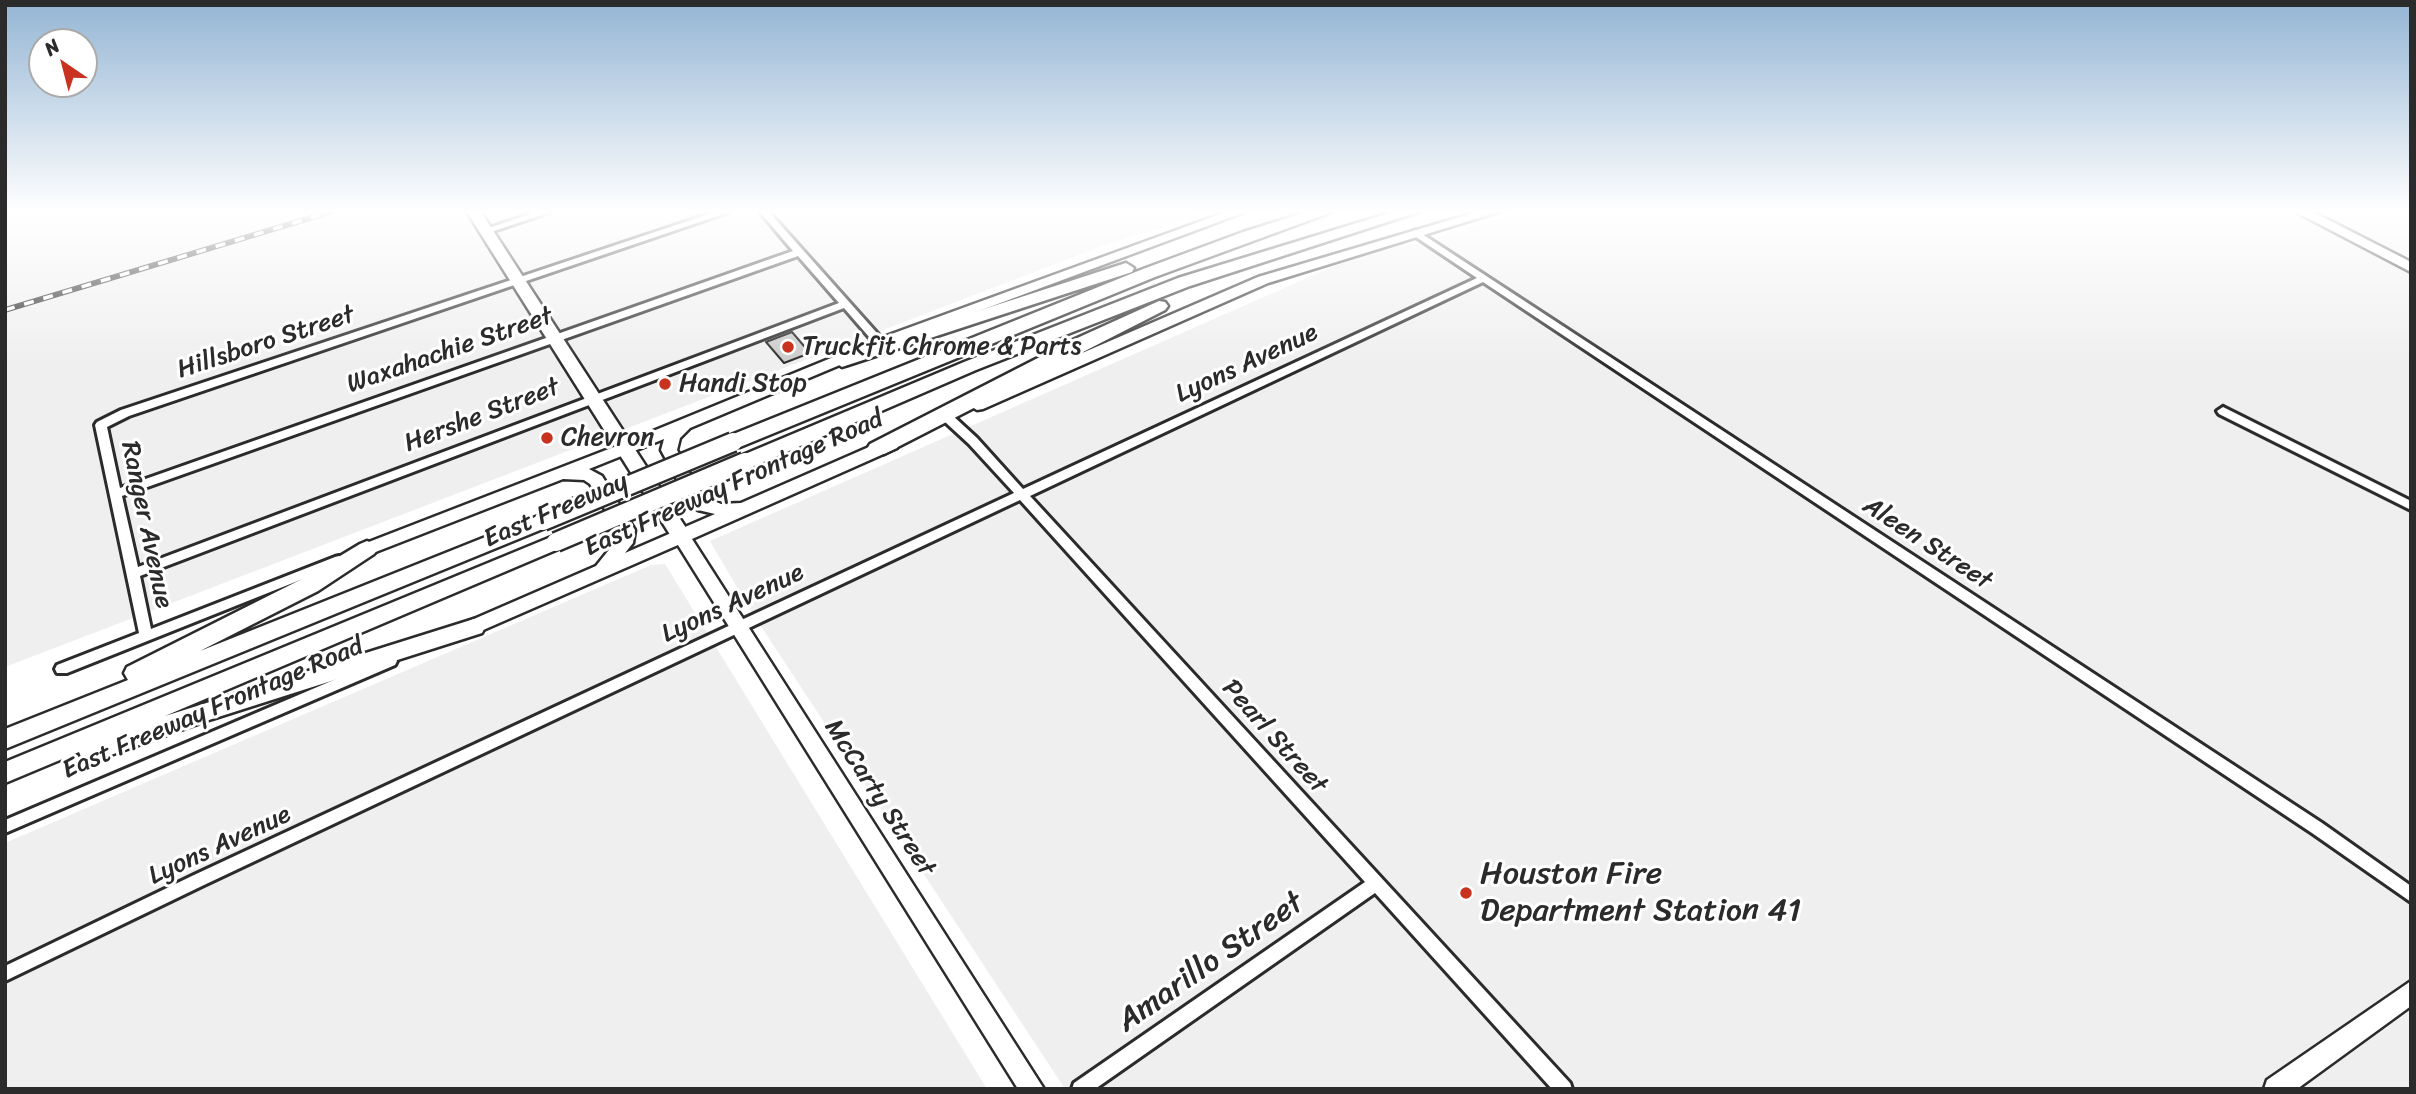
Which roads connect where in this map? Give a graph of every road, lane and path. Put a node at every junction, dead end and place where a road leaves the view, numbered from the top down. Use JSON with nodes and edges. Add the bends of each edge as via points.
{"nodes":[{"id":1,"x":506,"y":263,"type":"edge"},
{"id":2,"x":574,"y":263,"type":"edge"},
{"id":3,"x":769,"y":263,"type":"edge"},
{"id":4,"x":810,"y":263,"type":"edge"},
{"id":5,"x":1098,"y":263,"type":"edge"},
{"id":6,"x":1141,"y":263,"type":"edge"},
{"id":7,"x":1174,"y":263,"type":"edge"},
{"id":8,"x":1245,"y":263,"type":"edge"},
{"id":9,"x":1273,"y":263,"type":"edge"},
{"id":10,"x":1318,"y":263,"type":"edge"},
{"id":11,"x":1459,"y":263,"type":"edge"},
{"id":12,"x":1482,"y":279,"type":"junction"},
{"id":13,"x":518,"y":282,"type":"junction"},
{"id":14,"x":846,"y":304,"type":"junction"},
{"id":15,"x":554,"y":339,"type":"junction"},
{"id":16,"x":880,"y":342,"type":"junction"},
{"id":17,"x":842,"y":360,"type":"junction"},
{"id":18,"x":593,"y":398,"type":"junction"},
{"id":19,"x":2223,"y":411,"type":"dead end"},
{"id":20,"x":948,"y":418,"type":"junction"},
{"id":21,"x":685,"y":424,"type":"junction"},
{"id":22,"x":100,"y":425,"type":"joint"},
{"id":23,"x":625,"y":449,"type":"junction"},
{"id":24,"x":877,"y":449,"type":"junction"},
{"id":25,"x":545,"y":480,"type":"junction"},
{"id":26,"x":116,"y":494,"type":"junction"},
{"id":27,"x":1021,"y":495,"type":"junction"},
{"id":28,"x":754,"y":505,"type":"junction"},
{"id":29,"x":2411,"y":506,"type":"edge"},
{"id":30,"x":681,"y":536,"type":"junction"},
{"id":31,"x":367,"y":549,"type":"junction"},
{"id":32,"x":600,"y":572,"type":"junction"},
{"id":33,"x":135,"y":573,"type":"junction"},
{"id":34,"x":474,"y":627,"type":"junction"},
{"id":35,"x":737,"y":627,"type":"junction"},
{"id":36,"x":146,"y":634,"type":"junction"},
{"id":37,"x":62,"y":668,"type":"dead end"},
{"id":38,"x":5,"y":734,"type":"edge"},
{"id":39,"x":5,"y":739,"type":"edge"},
{"id":40,"x":5,"y":773,"type":"edge"},
{"id":41,"x":5,"y":787,"type":"edge"},
{"id":42,"x":5,"y":827,"type":"edge"},
{"id":43,"x":1374,"y":884,"type":"junction"},
{"id":44,"x":2411,"y":895,"type":"edge"},
{"id":45,"x":5,"y":974,"type":"edge"},
{"id":46,"x":2411,"y":992,"type":"edge"},
{"id":47,"x":1032,"y":1089,"type":"edge"},
{"id":48,"x":1080,"y":1089,"type":"edge"},
{"id":49,"x":1564,"y":1089,"type":"edge"},
{"id":50,"x":2276,"y":1089,"type":"edge"}],
"edges":[{"from":1,"to":13,"type":"main road"},
{"from":2,"to":13,"type":"street","name":"Hillsboro Street"},
{"from":3,"to":15,"type":"street","name":"Waxahachie Street"},
{"from":4,"to":14,"type":"street"},
{"from":5,"to":16,"type":"main road"},
{"from":6,"to":17,"type":"highway"},
{"from":7,"to":39,"type":"highway","name":"East Freeway","bridge":true},
{"from":8,"to":40,"type":"highway","name":"East Freeway","bridge":true,"via":[[1184,282],[970,366]]},
{"from":9,"to":24,"type":"highway","via":[[1081,342]]},
{"from":10,"to":20,"type":"main road","name":"East Freeway Frontage Road","via":[[1263,280]]},
{"from":11,"to":12,"type":"street","name":"Aleen Street"},
{"from":12,"to":27,"type":"street","name":"Lyons Avenue"},
{"from":12,"to":44,"type":"street","name":"Aleen Street","via":[[2317,828]]},
{"from":13,"to":15,"type":"main road"},
{"from":13,"to":22,"type":"street","name":"Hillsboro Street"},
{"from":14,"to":16,"type":"street"},
{"from":14,"to":18,"type":"street","name":"Hershe Street"},
{"from":15,"to":18,"type":"main road"},
{"from":15,"to":26,"type":"street","name":"Waxahachie Street"},
{"from":16,"to":17,"type":"main road"},
{"from":17,"to":21,"type":"main road"},
{"from":18,"to":23,"type":"main road"},
{"from":18,"to":33,"type":"street","name":"Hershe Street"},
{"from":19,"to":29,"type":"street"},
{"from":20,"to":24,"type":"main road","name":"East Freeway Frontage Road"},
{"from":20,"to":27,"type":"street","name":"Pearl Street"},
{"from":21,"to":23,"type":"main road"},
{"from":21,"to":28,"type":"main road","via":[[673,436],[669,450],[696,499],[721,510]]},
{"from":22,"to":26,"type":"street","name":"Ranger Avenue"},
{"from":23,"to":25,"type":"main road"},
{"from":23,"to":30,"type":"main road"},
{"from":24,"to":28,"type":"main road","name":"East Freeway Frontage Road"},
{"from":25,"to":31,"type":"main road"},
{"from":25,"to":32,"type":"main road","via":[[577,473],[596,480],[626,530],[624,543]]},
{"from":26,"to":33,"type":"street","name":"Ranger Avenue"},
{"from":27,"to":35,"type":"street","name":"Lyons Avenue"},
{"from":27,"to":43,"type":"street","name":"Pearl Street"},
{"from":28,"to":30,"type":"main road","name":"East Freeway Frontage Road"},
{"from":30,"to":32,"type":"main road","name":"East Freeway Frontage Road"},
{"from":30,"to":35,"type":"main road","name":"McCarty Street"},
{"from":31,"to":36,"type":"street"},
{"from":31,"to":38,"type":"highway","via":[[310,585]]},
{"from":32,"to":34,"type":"main road","name":"East Freeway Frontage Road"},
{"from":33,"to":36,"type":"street","name":"Ranger Avenue"},
{"from":34,"to":41,"type":"highway","via":[[163,726]]},
{"from":34,"to":42,"type":"street","name":"East Freeway Frontage Road"},
{"from":35,"to":45,"type":"street","name":"Lyons Avenue"},
{"from":35,"to":47,"type":"main road","name":"McCarty Street"},
{"from":36,"to":37,"type":"street"},
{"from":43,"to":48,"type":"street","name":"Amarillo Street"},
{"from":43,"to":49,"type":"street","name":"Pearl Street"},
{"from":46,"to":50,"type":"main road"}]}
